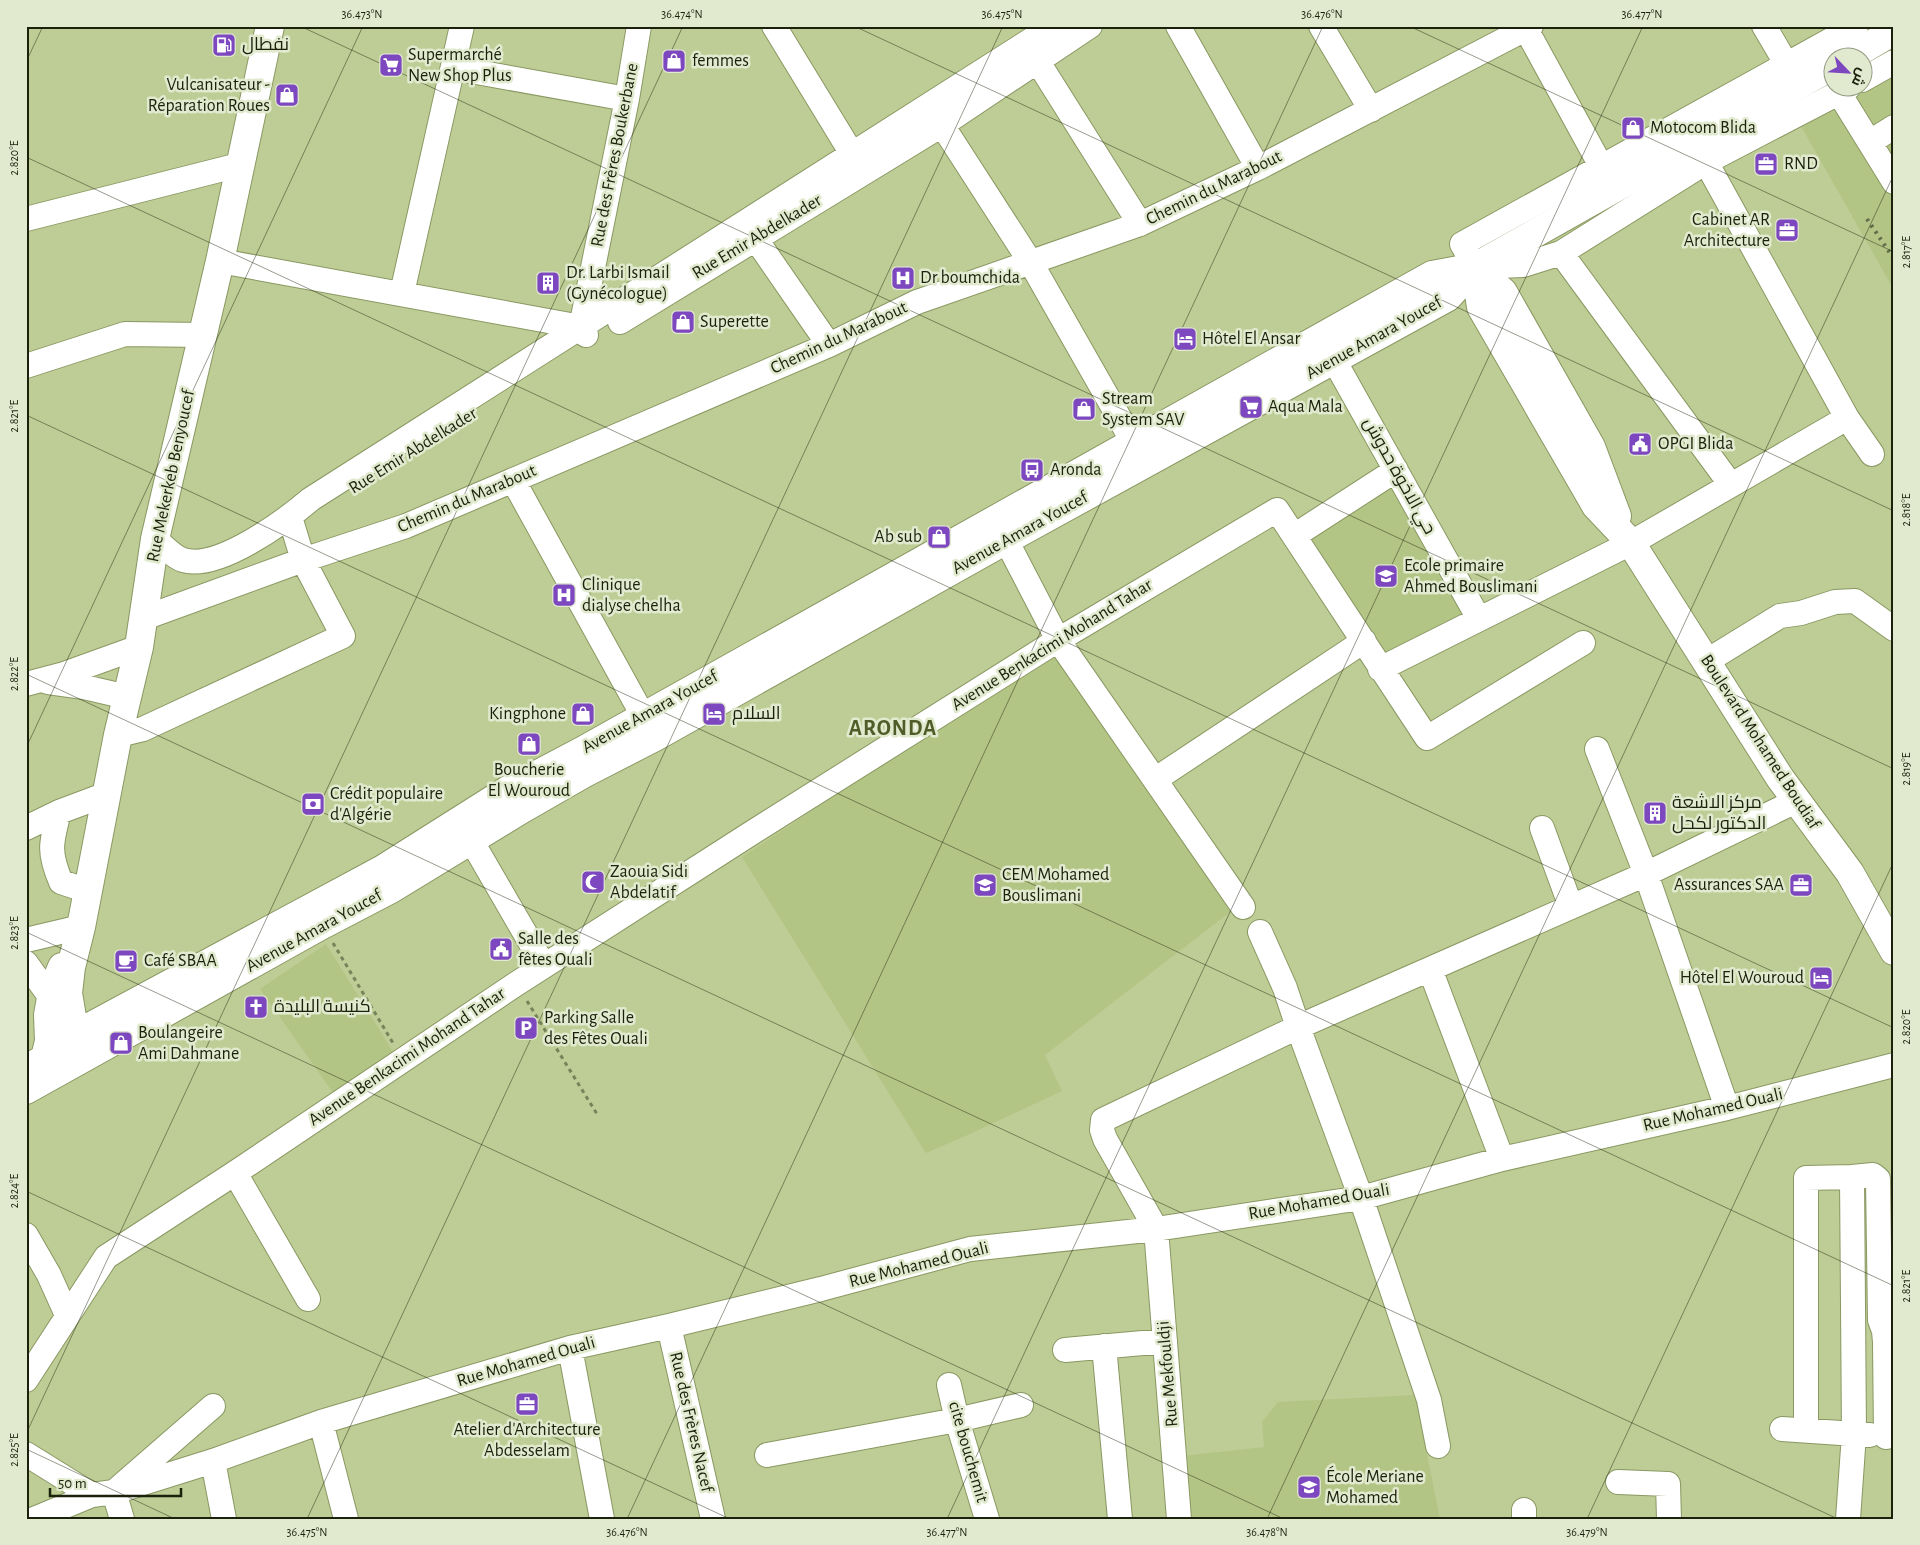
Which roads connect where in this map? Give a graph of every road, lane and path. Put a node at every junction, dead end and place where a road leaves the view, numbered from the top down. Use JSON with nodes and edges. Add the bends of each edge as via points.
{"nodes":[{"id":1,"x":270,"y":26,"type":"edge"},
{"id":2,"x":462,"y":26,"type":"edge"},
{"id":3,"x":639,"y":26,"type":"edge"},
{"id":4,"x":774,"y":26,"type":"edge"},
{"id":5,"x":1054,"y":26,"type":"edge"},
{"id":6,"x":1090,"y":26,"type":"edge"},
{"id":7,"x":1178,"y":26,"type":"edge"},
{"id":8,"x":1321,"y":26,"type":"edge"},
{"id":9,"x":1764,"y":26,"type":"edge"},
{"id":10,"x":1856,"y":26,"type":"edge"},
{"id":11,"x":1529,"y":28,"type":"edge"},
{"id":12,"x":1894,"y":32,"type":"edge"},
{"id":13,"x":1866,"y":48,"type":"edge"},
{"id":14,"x":1038,"y":62,"type":"junction"},
{"id":15,"x":1894,"y":62,"type":"edge"},
{"id":16,"x":1787,"y":65,"type":"junction"},
{"id":17,"x":454,"y":68,"type":"junction"},
{"id":18,"x":1822,"y":72,"type":"edge"},
{"id":19,"x":1872,"y":74,"type":"edge"},
{"id":20,"x":1829,"y":98,"type":"edge"},
{"id":21,"x":1848,"y":98,"type":"edge"},
{"id":22,"x":627,"y":99,"type":"junction"},
{"id":23,"x":931,"y":104,"type":"junction"},
{"id":24,"x":1371,"y":110,"type":"junction"},
{"id":25,"x":942,"y":125,"type":"junction"},
{"id":26,"x":1894,"y":127,"type":"edge"},
{"id":27,"x":1870,"y":142,"type":"junction"},
{"id":28,"x":1706,"y":162,"type":"junction"},
{"id":29,"x":858,"y":164,"type":"junction"},
{"id":30,"x":240,"y":165,"type":"junction"},
{"id":31,"x":1601,"y":166,"type":"junction"},
{"id":32,"x":1258,"y":168,"type":"junction"},
{"id":33,"x":1894,"y":182,"type":"edge"},
{"id":34,"x":26,"y":219,"type":"edge"},
{"id":35,"x":1140,"y":224,"type":"junction"},
{"id":36,"x":755,"y":238,"type":"junction"},
{"id":37,"x":1561,"y":253,"type":"junction"},
{"id":38,"x":220,"y":261,"type":"junction"},
{"id":39,"x":1032,"y":263,"type":"junction"},
{"id":40,"x":1475,"y":267,"type":"junction"},
{"id":41,"x":402,"y":293,"type":"junction"},
{"id":42,"x":585,"y":334,"type":"junction"},
{"id":43,"x":203,"y":335,"type":"junction"},
{"id":44,"x":829,"y":345,"type":"junction"},
{"id":45,"x":1334,"y":360,"type":"junction"},
{"id":46,"x":26,"y":366,"type":"edge"},
{"id":47,"x":1847,"y":418,"type":"junction"},
{"id":48,"x":1134,"y":442,"type":"junction"},
{"id":49,"x":1872,"y":454,"type":"dead end"},
{"id":50,"x":1396,"y":470,"type":"junction"},
{"id":51,"x":512,"y":480,"type":"junction"},
{"id":52,"x":1731,"y":486,"type":"junction"},
{"id":53,"x":290,"y":517,"type":"junction"},
{"id":54,"x":1000,"y":529,"type":"junction"},
{"id":55,"x":1294,"y":536,"type":"junction"},
{"id":56,"x":1628,"y":538,"type":"junction"},
{"id":57,"x":155,"y":539,"type":"junction"},
{"id":58,"x":303,"y":560,"type":"junction"},
{"id":59,"x":144,"y":618,"type":"junction"},
{"id":60,"x":1479,"y":619,"type":"junction"},
{"id":61,"x":1894,"y":630,"type":"edge"},
{"id":62,"x":1058,"y":640,"type":"junction"},
{"id":63,"x":1364,"y":641,"type":"junction"},
{"id":64,"x":1583,"y":643,"type":"dead end"},
{"id":65,"x":139,"y":647,"type":"junction"},
{"id":66,"x":1707,"y":661,"type":"junction"},
{"id":67,"x":1380,"y":669,"type":"junction"},
{"id":68,"x":33,"y":683,"type":"edge"},
{"id":69,"x":127,"y":697,"type":"junction"},
{"id":70,"x":648,"y":726,"type":"junction"},
{"id":71,"x":118,"y":735,"type":"junction"},
{"id":72,"x":1597,"y":749,"type":"dead end"},
{"id":73,"x":1156,"y":779,"type":"junction"},
{"id":74,"x":107,"y":794,"type":"junction"},
{"id":75,"x":1796,"y":801,"type":"junction"},
{"id":76,"x":59,"y":812,"type":"junction"},
{"id":77,"x":26,"y":828,"type":"edge"},
{"id":78,"x":1542,"y":828,"type":"dead end"},
{"id":79,"x":471,"y":840,"type":"junction"},
{"id":80,"x":1646,"y":874,"type":"junction"},
{"id":81,"x":88,"y":891,"type":"junction"},
{"id":82,"x":1243,"y":907,"type":"dead end"},
{"id":83,"x":1571,"y":907,"type":"junction"},
{"id":84,"x":322,"y":925,"type":"junction"},
{"id":85,"x":82,"y":927,"type":"junction"},
{"id":86,"x":1260,"y":932,"type":"dead end"},
{"id":87,"x":26,"y":940,"type":"edge"},
{"id":88,"x":1894,"y":951,"type":"edge"},
{"id":89,"x":26,"y":963,"type":"edge"},
{"id":90,"x":544,"y":966,"type":"junction"},
{"id":91,"x":1430,"y":969,"type":"junction"},
{"id":92,"x":516,"y":984,"type":"junction"},
{"id":93,"x":60,"y":996,"type":"junction"},
{"id":94,"x":110,"y":1016,"type":"junction"},
{"id":95,"x":1298,"y":1027,"type":"junction"},
{"id":96,"x":72,"y":1037,"type":"junction"},
{"id":97,"x":403,"y":1060,"type":"junction"},
{"id":98,"x":1894,"y":1064,"type":"edge"},
{"id":99,"x":44,"y":1065,"type":"edge"},
{"id":100,"x":26,"y":1090,"type":"edge"},
{"id":101,"x":1727,"y":1108,"type":"junction"},
{"id":102,"x":597,"y":1114,"type":"dead end"},
{"id":103,"x":1502,"y":1159,"type":"junction"},
{"id":104,"x":235,"y":1173,"type":"junction"},
{"id":105,"x":1852,"y":1177,"type":"junction"},
{"id":106,"x":1361,"y":1198,"type":"junction"},
{"id":107,"x":1156,"y":1229,"type":"junction"},
{"id":108,"x":26,"y":1235,"type":"edge"},
{"id":109,"x":308,"y":1299,"type":"dead end"},
{"id":110,"x":67,"y":1315,"type":"junction"},
{"id":111,"x":669,"y":1326,"type":"junction"},
{"id":112,"x":1165,"y":1341,"type":"junction"},
{"id":113,"x":1104,"y":1346,"type":"junction"},
{"id":114,"x":570,"y":1348,"type":"junction"},
{"id":115,"x":1065,"y":1350,"type":"dead end"},
{"id":116,"x":26,"y":1380,"type":"edge"},
{"id":117,"x":949,"y":1385,"type":"dead end"},
{"id":118,"x":1021,"y":1405,"type":"dead end"},
{"id":119,"x":213,"y":1406,"type":"dead end"},
{"id":120,"x":957,"y":1420,"type":"junction"},
{"id":121,"x":321,"y":1422,"type":"junction"},
{"id":122,"x":1782,"y":1429,"type":"dead end"},
{"id":123,"x":1806,"y":1430,"type":"junction"},
{"id":124,"x":1854,"y":1434,"type":"junction"},
{"id":125,"x":1890,"y":1437,"type":"edge"},
{"id":126,"x":1438,"y":1446,"type":"dead end"},
{"id":127,"x":26,"y":1454,"type":"edge"},
{"id":128,"x":767,"y":1455,"type":"dead end"},
{"id":129,"x":213,"y":1461,"type":"junction"},
{"id":130,"x":1618,"y":1482,"type":"dead end"},
{"id":131,"x":103,"y":1493,"type":"junction"},
{"id":132,"x":34,"y":1519,"type":"edge"},
{"id":133,"x":122,"y":1519,"type":"edge"},
{"id":134,"x":224,"y":1519,"type":"edge"},
{"id":135,"x":346,"y":1519,"type":"edge"},
{"id":136,"x":602,"y":1519,"type":"edge"},
{"id":137,"x":712,"y":1519,"type":"edge"},
{"id":138,"x":987,"y":1519,"type":"edge"},
{"id":139,"x":1120,"y":1519,"type":"edge"},
{"id":140,"x":1180,"y":1519,"type":"edge"},
{"id":141,"x":1669,"y":1519,"type":"edge"},
{"id":142,"x":1848,"y":1519,"type":"edge"}],
"edges":[{"from":1,"to":30,"type":"main road","name":"Rue Mekerkeb Benyoucef"},
{"from":2,"to":17,"type":"street"},
{"from":3,"to":22,"type":"street","name":"Rue des Frères Boukerbane"},
{"from":4,"to":29,"type":"street"},
{"from":5,"to":23,"type":"street","name":"Rue Emir Abdelkader"},
{"from":6,"to":14,"type":"street","name":"Rue Emir Abdelkader"},
{"from":7,"to":32,"type":"street"},
{"from":8,"to":24,"type":"street"},
{"from":9,"to":16,"type":"street"},
{"from":10,"to":16,"type":"street"},
{"from":11,"to":24,"type":"street","name":"Chemin du Marabout"},
{"from":11,"to":31,"type":"street"},
{"from":12,"to":13,"type":"main road"},
{"from":14,"to":25,"type":"street","name":"Rue Emir Abdelkader"},
{"from":14,"to":35,"type":"street"},
{"from":15,"to":19,"type":"street"},
{"from":16,"to":31,"type":"street"},
{"from":17,"to":22,"type":"street"},
{"from":17,"to":41,"type":"street"},
{"from":18,"to":40,"type":"main road"},
{"from":20,"to":28,"type":"street"},
{"from":21,"to":27,"type":"street"},
{"from":22,"to":42,"type":"street","name":"Rue des Frères Boukerbane"},
{"from":23,"to":25,"type":"street"},
{"from":23,"to":29,"type":"street","name":"Rue Emir Abdelkader"},
{"from":24,"to":32,"type":"street","name":"Chemin du Marabout"},
{"from":25,"to":29,"type":"street","name":"Rue Emir Abdelkader"},
{"from":25,"to":39,"type":"street"},
{"from":26,"to":27,"type":"street"},
{"from":27,"to":33,"type":"street"},
{"from":28,"to":37,"type":"street"},
{"from":28,"to":47,"type":"street"},
{"from":29,"to":36,"type":"street","name":"Rue Emir Abdelkader"},
{"from":29,"to":42,"type":"street","name":"Rue Emir Abdelkader"},
{"from":30,"to":34,"type":"street"},
{"from":30,"to":38,"type":"main road","name":"Rue Mekerkeb Benyoucef"},
{"from":31,"to":40,"type":"street","via":[[1462,244]]},
{"from":32,"to":35,"type":"street","name":"Chemin du Marabout"},
{"from":35,"to":39,"type":"street","name":"Chemin du Marabout"},
{"from":36,"to":42,"type":"street","name":"Rue Emir Abdelkader"},
{"from":36,"to":44,"type":"street"},
{"from":37,"to":40,"type":"street","via":[[1523,265]]},
{"from":37,"to":52,"type":"street"},
{"from":38,"to":41,"type":"street"},
{"from":38,"to":43,"type":"main road","name":"Rue Mekerkeb Benyoucef"},
{"from":39,"to":44,"type":"street","name":"Chemin du Marabout","via":[[917,302]]},
{"from":39,"to":48,"type":"street"},
{"from":40,"to":45,"type":"main road","name":"Avenue Amara Youcef","via":[[1448,297]]},
{"from":40,"to":48,"type":"main road","name":"Avenue Amara Youcef","via":[[1432,275]]},
{"from":40,"to":56,"type":"main road","name":"Boulevard Mohamed Boudiaf","via":[[1480,307],[1596,506]]},
{"from":41,"to":42,"type":"street"},
{"from":42,"to":53,"type":"street","name":"Rue Emir Abdelkader","via":[[311,499]]},
{"from":43,"to":46,"type":"street","via":[[125,334]]},
{"from":43,"to":57,"type":"main road","name":"Rue Mekerkeb Benyoucef"},
{"from":44,"to":51,"type":"street","name":"Chemin du Marabout"},
{"from":45,"to":50,"type":"street","name":"حي الاخوة حدوش"},
{"from":45,"to":54,"type":"main road","name":"Avenue Amara Youcef"},
{"from":47,"to":49,"type":"street"},
{"from":47,"to":52,"type":"street"},
{"from":48,"to":54,"type":"main road","name":"Avenue Amara Youcef"},
{"from":50,"to":55,"type":"street"},
{"from":50,"to":60,"type":"street","name":"حي الاخوة حدوش"},
{"from":51,"to":58,"type":"street","name":"Chemin du Marabout","via":[[406,526]]},
{"from":51,"to":70,"type":"street"},
{"from":52,"to":56,"type":"street"},
{"from":53,"to":57,"type":"street","name":"Rue Emir Abdelkader","via":[[234,551],[207,561],[182,560]]},
{"from":53,"to":58,"type":"street"},
{"from":54,"to":62,"type":"street"},
{"from":54,"to":70,"type":"main road","name":"Avenue Amara Youcef"},
{"from":55,"to":62,"type":"street","name":"Avenue Benkacimi Mohand Tahar","via":[[1277,510]]},
{"from":55,"to":63,"type":"street"},
{"from":56,"to":60,"type":"street"},
{"from":56,"to":66,"type":"main road","name":"Boulevard Mohamed Boudiaf"},
{"from":57,"to":59,"type":"main road","name":"Rue Mekerkeb Benyoucef"},
{"from":58,"to":59,"type":"street"},
{"from":58,"to":71,"type":"street","via":[[343,636],[143,729]]},
{"from":59,"to":65,"type":"main road","name":"Rue Mekerkeb Benyoucef"},
{"from":60,"to":67,"type":"street"},
{"from":61,"to":66,"type":"street","via":[[1855,600],[1835,602],[1780,616]]},
{"from":62,"to":73,"type":"street"},
{"from":62,"to":90,"type":"street","name":"Avenue Benkacimi Mohand Tahar"},
{"from":63,"to":67,"type":"street"},
{"from":63,"to":73,"type":"street"},
{"from":64,"to":67,"type":"street","via":[[1427,738]]},
{"from":65,"to":68,"type":"street"},
{"from":65,"to":69,"type":"main road","name":"Rue Mekerkeb Benyoucef"},
{"from":66,"to":75,"type":"main road","name":"Boulevard Mohamed Boudiaf"},
{"from":68,"to":69,"type":"street","via":[[84,687]]},
{"from":69,"to":71,"type":"main road","name":"Rue Mekerkeb Benyoucef"},
{"from":70,"to":79,"type":"main road","name":"Avenue Amara Youcef","via":[[583,774]]},
{"from":70,"to":94,"type":"main road","name":"Avenue Amara Youcef","via":[[582,751],[508,790],[374,874]]},
{"from":71,"to":74,"type":"main road","name":"Rue Mekerkeb Benyoucef"},
{"from":72,"to":80,"type":"street"},
{"from":73,"to":82,"type":"street"},
{"from":74,"to":76,"type":"street"},
{"from":74,"to":81,"type":"main road","name":"Rue Mekerkeb Benyoucef"},
{"from":75,"to":80,"type":"street"},
{"from":75,"to":88,"type":"main road","name":"Boulevard Mohamed Boudiaf","via":[[1850,873]]},
{"from":76,"to":77,"type":"street"},
{"from":76,"to":81,"type":"street","via":[[52,840],[53,864],[61,882]]},
{"from":78,"to":83,"type":"street"},
{"from":79,"to":84,"type":"main road","name":"Avenue Amara Youcef","via":[[391,889]]},
{"from":79,"to":90,"type":"street"},
{"from":80,"to":83,"type":"street"},
{"from":80,"to":101,"type":"street"},
{"from":81,"to":85,"type":"main road","name":"Rue Mekerkeb Benyoucef"},
{"from":83,"to":91,"type":"street"},
{"from":84,"to":97,"type":"path"},
{"from":84,"to":99,"type":"main road","name":"Avenue Amara Youcef","via":[[264,959]]},
{"from":85,"to":87,"type":"street"},
{"from":85,"to":93,"type":"main road","name":"Rue Mekerkeb Benyoucef","via":[[54,986]]},
{"from":86,"to":95,"type":"street"},
{"from":89,"to":93,"type":"street"},
{"from":90,"to":92,"type":"street","name":"Avenue Benkacimi Mohand Tahar"},
{"from":91,"to":95,"type":"street"},
{"from":91,"to":103,"type":"street"},
{"from":92,"to":97,"type":"street","name":"Avenue Benkacimi Mohand Tahar"},
{"from":92,"to":102,"type":"path"},
{"from":93,"to":94,"type":"main road","via":[[86,1011]]},
{"from":93,"to":96,"type":"main road","via":[[73,1022]]},
{"from":93,"to":99,"type":"main road","name":"Rue Mekerkeb Benyoucef","via":[[48,1015]]},
{"from":94,"to":96,"type":"main road","name":"Avenue Amara Youcef"},
{"from":95,"to":106,"type":"street"},
{"from":95,"to":107,"type":"street","via":[[1103,1120],[1105,1139]]},
{"from":96,"to":99,"type":"main road","via":[[69,1052]]},
{"from":97,"to":104,"type":"street","name":"Avenue Benkacimi Mohand Tahar"},
{"from":98,"to":101,"type":"street","name":"Rue Mohamed Ouali"},
{"from":99,"to":100,"type":"main road","name":"Avenue Amara Youcef"},
{"from":101,"to":103,"type":"street","name":"Rue Mohamed Ouali"},
{"from":103,"to":106,"type":"street","name":"Rue Mohamed Ouali"},
{"from":104,"to":109,"type":"street"},
{"from":104,"to":110,"type":"street","name":"Avenue Benkacimi Mohand Tahar","via":[[106,1257]]},
{"from":105,"to":123,"type":"street","via":[[1806,1178]]},
{"from":105,"to":124,"type":"street"},
{"from":105,"to":125,"type":"street","via":[[1873,1175],[1878,1179],[1880,1320],[1885,1342]]},
{"from":106,"to":107,"type":"street","name":"Rue Mohamed Ouali"},
{"from":106,"to":126,"type":"street","via":[[1429,1400]]},
{"from":107,"to":111,"type":"street","name":"Rue Mohamed Ouali","via":[[970,1249]]},
{"from":107,"to":112,"type":"street","name":"Rue Mekfouldji"},
{"from":108,"to":110,"type":"street"},
{"from":110,"to":116,"type":"street","name":"Avenue Benkacimi Mohand Tahar"},
{"from":111,"to":114,"type":"street","name":"Rue Mohamed Ouali"},
{"from":111,"to":137,"type":"street","name":"Rue des Frères Nacef"},
{"from":112,"to":113,"type":"street"},
{"from":112,"to":140,"type":"street","name":"Rue Mekfouldji"},
{"from":113,"to":115,"type":"street"},
{"from":113,"to":139,"type":"street"},
{"from":114,"to":121,"type":"street","name":"Rue Mohamed Ouali"},
{"from":114,"to":136,"type":"street"},
{"from":117,"to":120,"type":"street","name":"cite bouchemit"},
{"from":118,"to":120,"type":"street"},
{"from":119,"to":131,"type":"street"},
{"from":120,"to":128,"type":"street"},
{"from":120,"to":138,"type":"street","name":"cite bouchemit"},
{"from":121,"to":129,"type":"street","name":"Rue Mohamed Ouali"},
{"from":121,"to":135,"type":"street"},
{"from":122,"to":123,"type":"street"},
{"from":123,"to":124,"type":"street"},
{"from":124,"to":125,"type":"street"},
{"from":124,"to":142,"type":"street"},
{"from":127,"to":131,"type":"street"},
{"from":129,"to":131,"type":"street","name":"Rue Mohamed Ouali"},
{"from":129,"to":134,"type":"street"},
{"from":130,"to":141,"type":"street","via":[[1668,1484]]},
{"from":131,"to":132,"type":"street"},
{"from":131,"to":133,"type":"street"}]}
